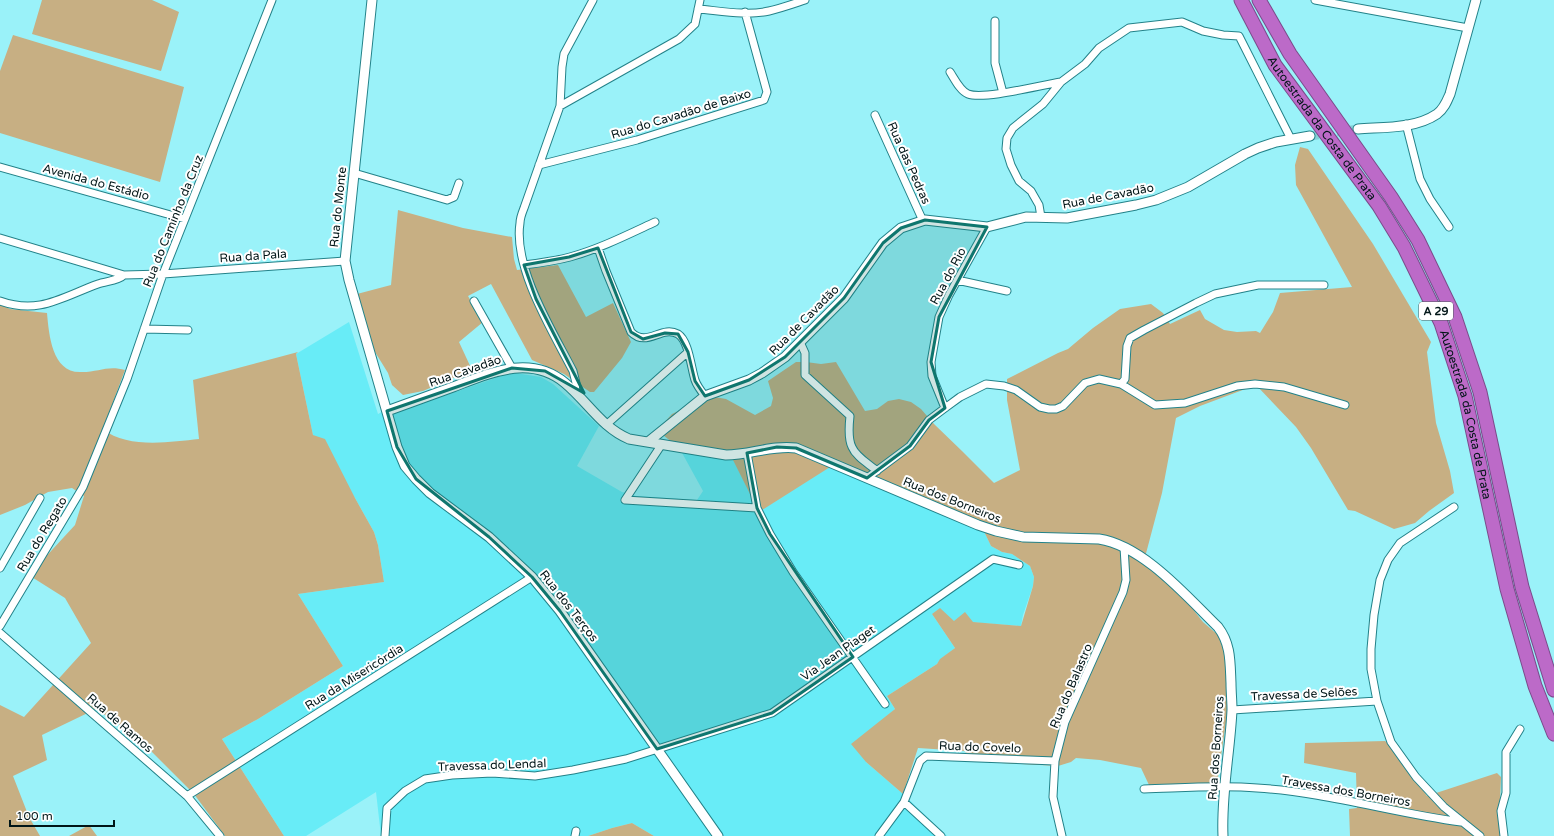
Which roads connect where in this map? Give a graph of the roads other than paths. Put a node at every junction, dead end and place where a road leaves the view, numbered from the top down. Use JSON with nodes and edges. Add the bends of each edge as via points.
{"nodes":[{"id":1,"x":272,"y":0,"type":"edge"},
{"id":2,"x":372,"y":0,"type":"edge"},
{"id":3,"x":593,"y":0,"type":"edge"},
{"id":4,"x":700,"y":0,"type":"edge"},
{"id":5,"x":805,"y":0,"type":"edge"},
{"id":6,"x":1233,"y":0,"type":"edge"},
{"id":7,"x":1316,"y":0,"type":"edge"},
{"id":8,"x":1476,"y":0,"type":"edge"},
{"id":9,"x":1261,"y":1,"type":"edge"},
{"id":10,"x":1244,"y":6,"type":"edge"},
{"id":11,"x":698,"y":9,"type":"junction"},
{"id":12,"x":745,"y":12,"type":"junction"},
{"id":13,"x":995,"y":20,"type":"dead end"},
{"id":14,"x":1468,"y":28,"type":"junction"},
{"id":15,"x":950,"y":72,"type":"dead end"},
{"id":16,"x":1061,"y":82,"type":"junction"},
{"id":17,"x":1003,"y":93,"type":"junction"},
{"id":18,"x":560,"y":106,"type":"junction"},
{"id":19,"x":875,"y":115,"type":"dead end"},
{"id":20,"x":1406,"y":124,"type":"junction"},
{"id":21,"x":1358,"y":129,"type":"tunnel mouth"},
{"id":22,"x":1310,"y":136,"type":"tunnel mouth"},
{"id":23,"x":1291,"y":139,"type":"junction"},
{"id":24,"x":539,"y":165,"type":"junction"},
{"id":25,"x":0,"y":167,"type":"edge"},
{"id":26,"x":354,"y":173,"type":"junction"},
{"id":27,"x":459,"y":183,"type":"dead end"},
{"id":28,"x":1041,"y":217,"type":"junction"},
{"id":29,"x":185,"y":219,"type":"junction"},
{"id":30,"x":923,"y":221,"type":"junction"},
{"id":31,"x":655,"y":222,"type":"dead end"},
{"id":32,"x":987,"y":227,"type":"junction"},
{"id":33,"x":1449,"y":227,"type":"dead end"},
{"id":34,"x":0,"y":238,"type":"edge"},
{"id":35,"x":598,"y":248,"type":"junction"},
{"id":36,"x":345,"y":261,"type":"junction"},
{"id":37,"x":524,"y":265,"type":"junction"},
{"id":38,"x":163,"y":274,"type":"junction"},
{"id":39,"x":124,"y":275,"type":"junction"},
{"id":40,"x":957,"y":280,"type":"junction"},
{"id":41,"x":1324,"y":285,"type":"dead end"},
{"id":42,"x":1007,"y":291,"type":"dead end"},
{"id":43,"x":0,"y":301,"type":"edge"},
{"id":44,"x":474,"y":301,"type":"dead end"},
{"id":45,"x":144,"y":329,"type":"junction"},
{"id":46,"x":188,"y":330,"type":"dead end"},
{"id":47,"x":800,"y":342,"type":"junction"},
{"id":48,"x":688,"y":352,"type":"junction"},
{"id":49,"x":512,"y":368,"type":"junction"},
{"id":50,"x":1121,"y":384,"type":"junction"},
{"id":51,"x":575,"y":391,"type":"junction"},
{"id":52,"x":705,"y":396,"type":"junction"},
{"id":53,"x":1345,"y":405,"type":"dead end"},
{"id":54,"x":945,"y":408,"type":"junction"},
{"id":55,"x":387,"y":411,"type":"junction"},
{"id":56,"x":606,"y":426,"type":"junction"},
{"id":57,"x":648,"y":442,"type":"junction"},
{"id":58,"x":662,"y":444,"type":"junction"},
{"id":59,"x":98,"y":452,"type":"joint"},
{"id":60,"x":747,"y":453,"type":"junction"},
{"id":61,"x":877,"y":471,"type":"junction"},
{"id":62,"x":867,"y":478,"type":"junction"},
{"id":63,"x":40,"y":498,"type":"dead end"},
{"id":64,"x":757,"y":508,"type":"junction"},
{"id":65,"x":1454,"y":508,"type":"dead end"},
{"id":66,"x":1124,"y":547,"type":"junction"},
{"id":67,"x":1019,"y":565,"type":"dead end"},
{"id":68,"x":0,"y":568,"type":"edge"},
{"id":69,"x":532,"y":577,"type":"junction"},
{"id":70,"x":0,"y":626,"type":"edge"},
{"id":71,"x":0,"y":633,"type":"edge"},
{"id":72,"x":853,"y":657,"type":"junction"},
{"id":73,"x":1554,"y":690,"type":"edge"},
{"id":74,"x":1378,"y":701,"type":"junction"},
{"id":75,"x":885,"y":704,"type":"dead end"},
{"id":76,"x":1232,"y":710,"type":"junction"},
{"id":77,"x":1520,"y":729,"type":"dead end"},
{"id":78,"x":1554,"y":734,"type":"edge"},
{"id":79,"x":657,"y":749,"type":"junction"},
{"id":80,"x":1055,"y":761,"type":"junction"},
{"id":81,"x":1225,"y":787,"type":"junction"},
{"id":82,"x":1144,"y":789,"type":"dead end"},
{"id":83,"x":187,"y":796,"type":"junction"},
{"id":84,"x":904,"y":802,"type":"junction"},
{"id":85,"x":1462,"y":822,"type":"junction"},
{"id":86,"x":220,"y":836,"type":"edge"},
{"id":87,"x":385,"y":836,"type":"edge"},
{"id":88,"x":718,"y":836,"type":"edge"},
{"id":89,"x":879,"y":836,"type":"edge"},
{"id":90,"x":941,"y":836,"type":"edge"},
{"id":91,"x":1062,"y":836,"type":"edge"},
{"id":92,"x":1223,"y":836,"type":"edge"},
{"id":93,"x":1480,"y":836,"type":"edge"},
{"id":94,"x":1504,"y":836,"type":"edge"}],
"edges":[{"from":1,"to":29,"type":"street","name":"Rua do Caminho da Cruz"},
{"from":2,"to":26,"type":"street","name":"Rua do Monte"},
{"from":3,"to":18,"type":"street","via":[[564,54]]},
{"from":4,"to":11,"type":"street"},
{"from":5,"to":12,"type":"street","via":[[769,11]]},
{"from":6,"to":10,"type":"highway"},
{"from":7,"to":14,"type":"street"},
{"from":8,"to":14,"type":"street"},
{"from":9,"to":73,"type":"highway","name":"Autoestrada da Costa de Prata","number":"A 29","via":[[1290,54],[1391,197],[1418,240],[1455,317],[1480,392],[1522,587]]},
{"from":10,"to":78,"type":"highway","name":"Autoestrada da Costa de Prata","number":"A 29","via":[[1275,65],[1379,206],[1404,247],[1442,323],[1465,396],[1507,589],[1535,686]]},
{"from":11,"to":12,"type":"street"},
{"from":11,"to":18,"type":"street","via":[[695,24],[679,38]]},
{"from":12,"to":24,"type":"street","name":"Rua do Cavadão de Baixo","via":[[767,92],[764,100],[637,140]]},
{"from":13,"to":17,"type":"street","via":[[994,63]]},
{"from":14,"to":20,"type":"street","via":[[1445,105],[1438,113],[1423,121]]},
{"from":15,"to":17,"type":"street","via":[[967,93]]},
{"from":16,"to":17,"type":"street"},
{"from":16,"to":23,"type":"street","via":[[1085,64],[1099,48],[1129,28],[1182,22],[1203,31],[1239,36]]},
{"from":16,"to":28,"type":"street","via":[[1042,104],[1013,128],[1006,138],[1011,166],[1019,181],[1034,196]]},
{"from":18,"to":24,"type":"street"},
{"from":19,"to":30,"type":"street","name":"Rua das Pedras"},
{"from":20,"to":21,"type":"street"},
{"from":20,"to":33,"type":"street","via":[[1420,179]]},
{"from":22,"to":23,"type":"street","name":"Rua de Cavadão"},
{"from":23,"to":28,"type":"street","name":"Rua de Cavadão","via":[[1258,148],[1188,187],[1156,200],[1078,217]]},
{"from":24,"to":37,"type":"street","via":[[520,223]]},
{"from":25,"to":29,"type":"street","name":"Avenida do Estádio"},
{"from":26,"to":27,"type":"street","via":[[447,200],[454,196]]},
{"from":26,"to":36,"type":"street","name":"Rua do Monte"},
{"from":28,"to":32,"type":"street","name":"Rua de Cavadão","via":[[1026,217]]},
{"from":29,"to":38,"type":"street","name":"Rua do Caminho da Cruz"},
{"from":30,"to":32,"type":"street","name":"Rua de Cavadão"},
{"from":30,"to":47,"type":"street","name":"Rua de Cavadão","via":[[901,228],[891,235],[844,298]]},
{"from":31,"to":35,"type":"street"},
{"from":32,"to":40,"type":"street","name":"Rua do Rio"},
{"from":34,"to":39,"type":"street"},
{"from":35,"to":37,"type":"street","via":[[569,258]]},
{"from":35,"to":48,"type":"street","via":[[631,332],[638,338],[665,332],[678,334]]},
{"from":36,"to":38,"type":"street","name":"Rua da Pala"},
{"from":36,"to":55,"type":"street","name":"Rua do Monte"},
{"from":37,"to":51,"type":"street","via":[[536,299],[573,372]]},
{"from":38,"to":39,"type":"street","name":"Rua da Pala"},
{"from":38,"to":45,"type":"street","name":"Rua do Caminho da Cruz"},
{"from":39,"to":43,"type":"street","via":[[36,307],[10,305]]},
{"from":40,"to":42,"type":"street"},
{"from":40,"to":54,"type":"street","name":"Rua do Rio","via":[[939,317],[930,362],[932,376]]},
{"from":41,"to":50,"type":"street","via":[[1258,285],[1215,294],[1196,303],[1130,338],[1127,346],[1126,379]]},
{"from":44,"to":49,"type":"street"},
{"from":45,"to":46,"type":"street"},
{"from":45,"to":59,"type":"street","name":"Rua do Caminho da Cruz"},
{"from":47,"to":52,"type":"street","name":"Rua de Cavadão","via":[[762,374]]},
{"from":47,"to":61,"type":"street","via":[[805,354],[805,375],[850,416],[852,447]]},
{"from":48,"to":52,"type":"street","via":[[695,381]]},
{"from":48,"to":56,"type":"street"},
{"from":49,"to":51,"type":"street","name":"Rua Cavadão","via":[[545,371]]},
{"from":49,"to":55,"type":"street","name":"Rua Cavadão","via":[[481,376]]},
{"from":50,"to":53,"type":"street","via":[[1155,405],[1185,402],[1237,386],[1254,384],[1284,387]]},
{"from":50,"to":54,"type":"street","via":[[1099,379],[1085,383],[1056,410],[1040,407],[1016,390],[986,384],[960,396]]},
{"from":51,"to":56,"type":"street","name":"Rua Cavadão"},
{"from":52,"to":57,"type":"street","name":"Rua de Cavadão"},
{"from":54,"to":61,"type":"street","via":[[929,420],[910,446]]},
{"from":55,"to":69,"type":"street","name":"Rua dos Terços","via":[[397,448],[416,479],[430,493],[489,537]]},
{"from":56,"to":57,"type":"street","name":"Rua Cavadão","via":[[620,435]]},
{"from":57,"to":58,"type":"street","name":"Rua Cavadão"},
{"from":58,"to":60,"type":"street","name":"Rua Cavadão","via":[[726,455]]},
{"from":58,"to":64,"type":"street","via":[[625,500]]},
{"from":59,"to":70,"type":"street","name":"Rua do Regato","via":[[83,488]]},
{"from":60,"to":62,"type":"street","name":"Rua dos Borneiros","via":[[777,447],[796,448]]},
{"from":60,"to":64,"type":"street"},
{"from":61,"to":62,"type":"street"},
{"from":62,"to":66,"type":"street","name":"Rua dos Borneiros","via":[[996,531],[1023,537],[1099,539]]},
{"from":63,"to":68,"type":"street"},
{"from":64,"to":72,"type":"street","via":[[781,554]]},
{"from":65,"to":74,"type":"street","via":[[1400,543],[1388,560],[1380,580],[1371,648],[1371,669]]},
{"from":66,"to":76,"type":"street","name":"Rua dos Borneiros","via":[[1142,558],[1175,586],[1224,635],[1230,654]]},
{"from":66,"to":80,"type":"street","name":"Rua do Balastro","via":[[1126,580],[1123,592],[1064,722]]},
{"from":67,"to":72,"type":"street","name":"Via Jean Piaget","via":[[993,559]]},
{"from":69,"to":79,"type":"street","name":"Rua dos Terços","via":[[560,611]]},
{"from":69,"to":83,"type":"street","name":"Rua da Misericórdia"},
{"from":71,"to":83,"type":"street","name":"Rua de Ramos"},
{"from":72,"to":75,"type":"street"},
{"from":72,"to":79,"type":"street","name":"Via Jean Piaget","via":[[772,713]]},
{"from":74,"to":76,"type":"street","name":"Travessa de Selões"},
{"from":74,"to":85,"type":"street","via":[[1391,742],[1416,777]]},
{"from":76,"to":81,"type":"street","name":"Rua dos Borneiros"},
{"from":77,"to":94,"type":"street","via":[[1506,752],[1506,793],[1501,811]]},
{"from":79,"to":87,"type":"street","name":"Travessa do Lendal","via":[[626,759],[535,776],[492,773],[425,779],[405,791],[387,808]]},
{"from":79,"to":88,"type":"street","name":"Rua dos Terços"},
{"from":80,"to":84,"type":"street","name":"Rua do Covelo","via":[[926,756],[920,761]]},
{"from":80,"to":91,"type":"street","name":"Rua do Balastro","via":[[1053,797]]},
{"from":81,"to":82,"type":"street","name":"Travessa dos Borneiros"},
{"from":81,"to":85,"type":"street","name":"Travessa dos Borneiros","via":[[1312,795]]},
{"from":81,"to":92,"type":"street","name":"Rua dos Borneiros"},
{"from":83,"to":86,"type":"street","name":"Rua de Ramos"},
{"from":84,"to":89,"type":"street","name":"Rua do Covelo"},
{"from":84,"to":90,"type":"street"},
{"from":85,"to":93,"type":"street"}]}
